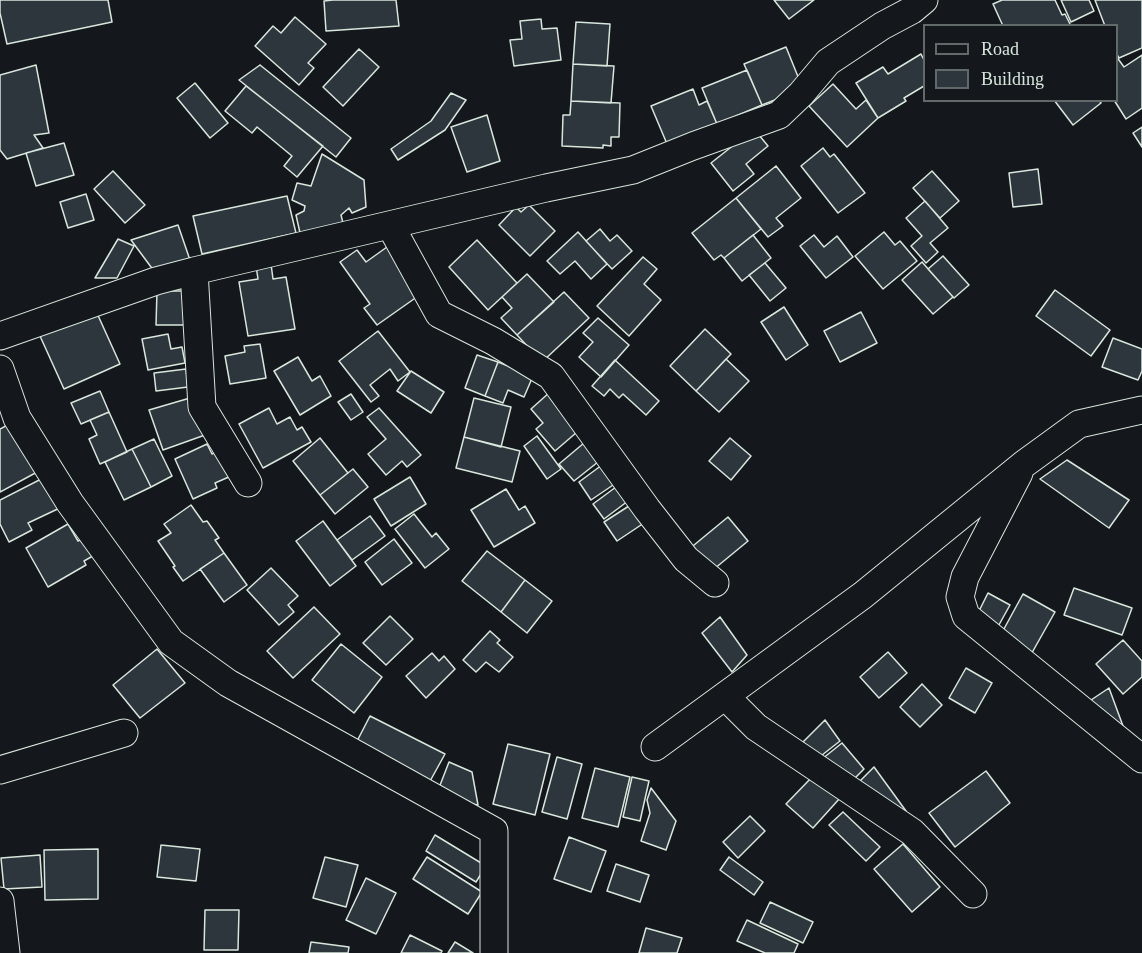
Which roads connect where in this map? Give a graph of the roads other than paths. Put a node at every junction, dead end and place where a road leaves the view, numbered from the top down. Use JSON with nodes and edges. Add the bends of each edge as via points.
{"nodes":[{"id":1,"x":924,"y":0,"type":"edge"},
{"id":2,"x":390,"y":225,"type":"junction"},
{"id":3,"x":194,"y":271,"type":"junction"},
{"id":4,"x":0,"y":336,"type":"edge"},
{"id":5,"x":0,"y":369,"type":"edge"},
{"id":6,"x":1142,"y":410,"type":"edge"},
{"id":7,"x":1024,"y":464,"type":"junction"},
{"id":8,"x":248,"y":483,"type":"dead end"},
{"id":9,"x":715,"y":583,"type":"dead end"},
{"id":10,"x":725,"y":696,"type":"junction"},
{"id":11,"x":124,"y":733,"type":"dead end"},
{"id":12,"x":655,"y":747,"type":"dead end"},
{"id":13,"x":1142,"y":759,"type":"edge"},
{"id":14,"x":0,"y":770,"type":"edge"},
{"id":15,"x":973,"y":894,"type":"dead end"},
{"id":16,"x":0,"y":901,"type":"edge"},
{"id":17,"x":6,"y":953,"type":"edge"},
{"id":18,"x":494,"y":953,"type":"edge"}],
"edges":[{"from":1,"to":2,"type":"street","via":[[828,62],[779,115],[633,170]]},
{"from":2,"to":3,"type":"street"},
{"from":2,"to":9,"type":"street","via":[[439,314],[493,340],[551,376],[686,559]]},
{"from":3,"to":4,"type":"street"},
{"from":3,"to":8,"type":"street","via":[[202,407]]},
{"from":5,"to":18,"type":"street","via":[[17,418],[70,503],[171,642],[228,683],[494,831]]},
{"from":6,"to":7,"type":"street","via":[[1079,424]]},
{"from":7,"to":10,"type":"street","via":[[863,595]]},
{"from":7,"to":13,"type":"street","via":[[965,577],[960,597],[966,616]]},
{"from":10,"to":12,"type":"street"},
{"from":10,"to":15,"type":"street","via":[[756,727],[912,832]]},
{"from":11,"to":14,"type":"street"},
{"from":16,"to":17,"type":"street"}]}
